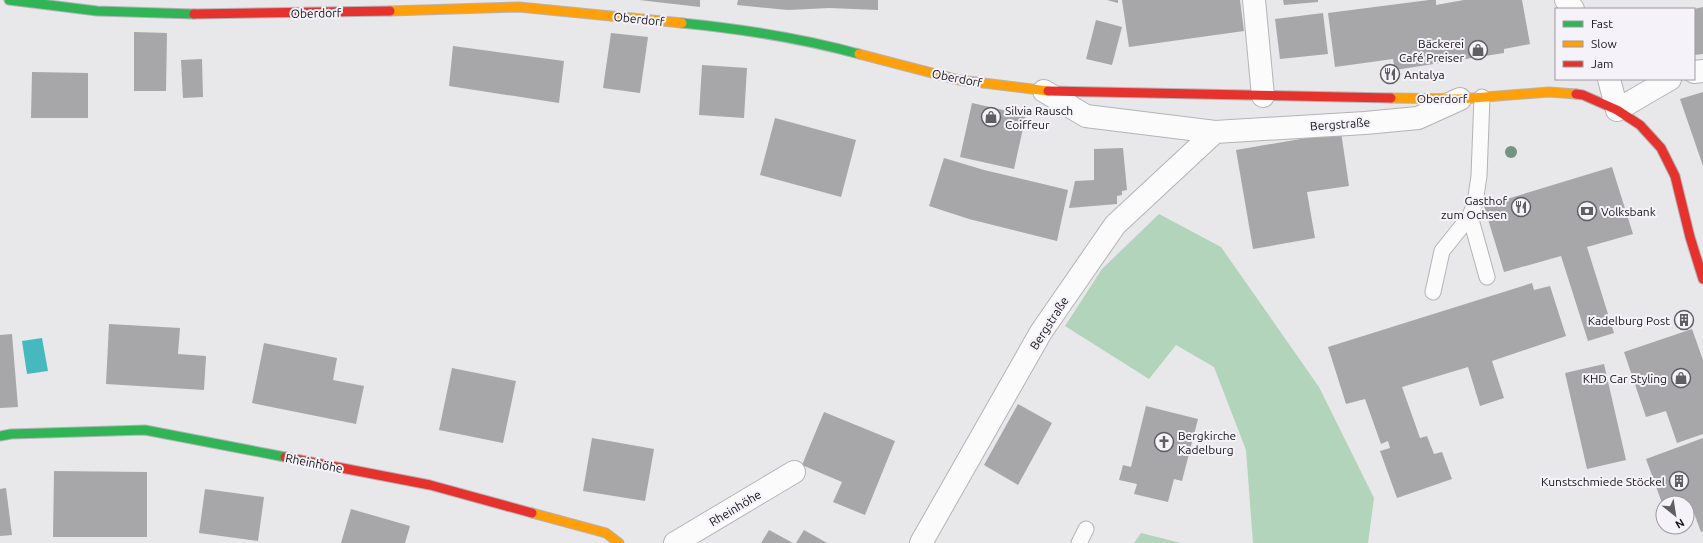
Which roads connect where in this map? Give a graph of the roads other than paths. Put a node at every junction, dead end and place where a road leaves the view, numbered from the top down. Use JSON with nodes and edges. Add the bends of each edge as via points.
{"nodes":[{"id":1,"x":9,"y":0,"type":"edge"},
{"id":2,"x":1254,"y":0,"type":"edge"},
{"id":3,"x":1566,"y":0,"type":"edge"},
{"id":4,"x":1572,"y":8,"type":"edge"},
{"id":5,"x":1609,"y":80,"type":"edge"},
{"id":6,"x":1668,"y":80,"type":"edge"},
{"id":7,"x":1044,"y":91,"type":"junction"},
{"id":8,"x":1263,"y":96,"type":"junction"},
{"id":9,"x":1482,"y":97,"type":"junction"},
{"id":10,"x":1460,"y":99,"type":"junction"},
{"id":11,"x":1617,"y":110,"type":"junction"},
{"id":12,"x":1215,"y":132,"type":"junction"},
{"id":13,"x":1470,"y":216,"type":"junction"},
{"id":14,"x":1487,"y":277,"type":"dead end"},
{"id":15,"x":1703,"y":279,"type":"edge"},
{"id":16,"x":1433,"y":292,"type":"dead end"},
{"id":17,"x":0,"y":436,"type":"edge"},
{"id":18,"x":794,"y":472,"type":"dead end"},
{"id":19,"x":1086,"y":528,"type":"dead end"},
{"id":20,"x":619,"y":543,"type":"edge"},
{"id":21,"x":675,"y":543,"type":"edge"},
{"id":22,"x":921,"y":543,"type":"edge"},
{"id":23,"x":1079,"y":543,"type":"edge"}],
"edges":[{"from":1,"to":7,"type":"main road","name":"Oberdorf","via":[[97,12],[197,14],[428,11],[519,7],[735,28],[830,46],[959,80]]},
{"from":2,"to":8,"type":"street"},
{"from":3,"to":4,"type":"street"},
{"from":5,"to":11,"type":"street"},
{"from":6,"to":11,"type":"street"},
{"from":7,"to":8,"type":"main road","name":"Oberdorf"},
{"from":7,"to":12,"type":"street","name":"Bergstraße","via":[[1086,116]]},
{"from":8,"to":10,"type":"main road","name":"Oberdorf"},
{"from":9,"to":10,"type":"main road","name":"Oberdorf"},
{"from":9,"to":11,"type":"main road","name":"Oberdorf","via":[[1549,92],[1583,95]]},
{"from":9,"to":13,"type":"lane","via":[[1478,176],[1475,203]]},
{"from":10,"to":12,"type":"street","name":"Bergstraße","via":[[1418,118]]},
{"from":11,"to":15,"type":"main road","name":"Oberdorf","via":[[1640,125],[1661,148],[1675,176]]},
{"from":12,"to":22,"type":"street","name":"Bergstraße","via":[[1115,225],[1041,332]]},
{"from":13,"to":14,"type":"lane"},
{"from":13,"to":16,"type":"lane","via":[[1442,250]]},
{"from":17,"to":20,"type":"main road","name":"Rheinhöhe","via":[[145,430],[430,485],[606,533]]},
{"from":18,"to":21,"type":"street","name":"Rheinhöhe"},
{"from":19,"to":23,"type":"lane"}]}
